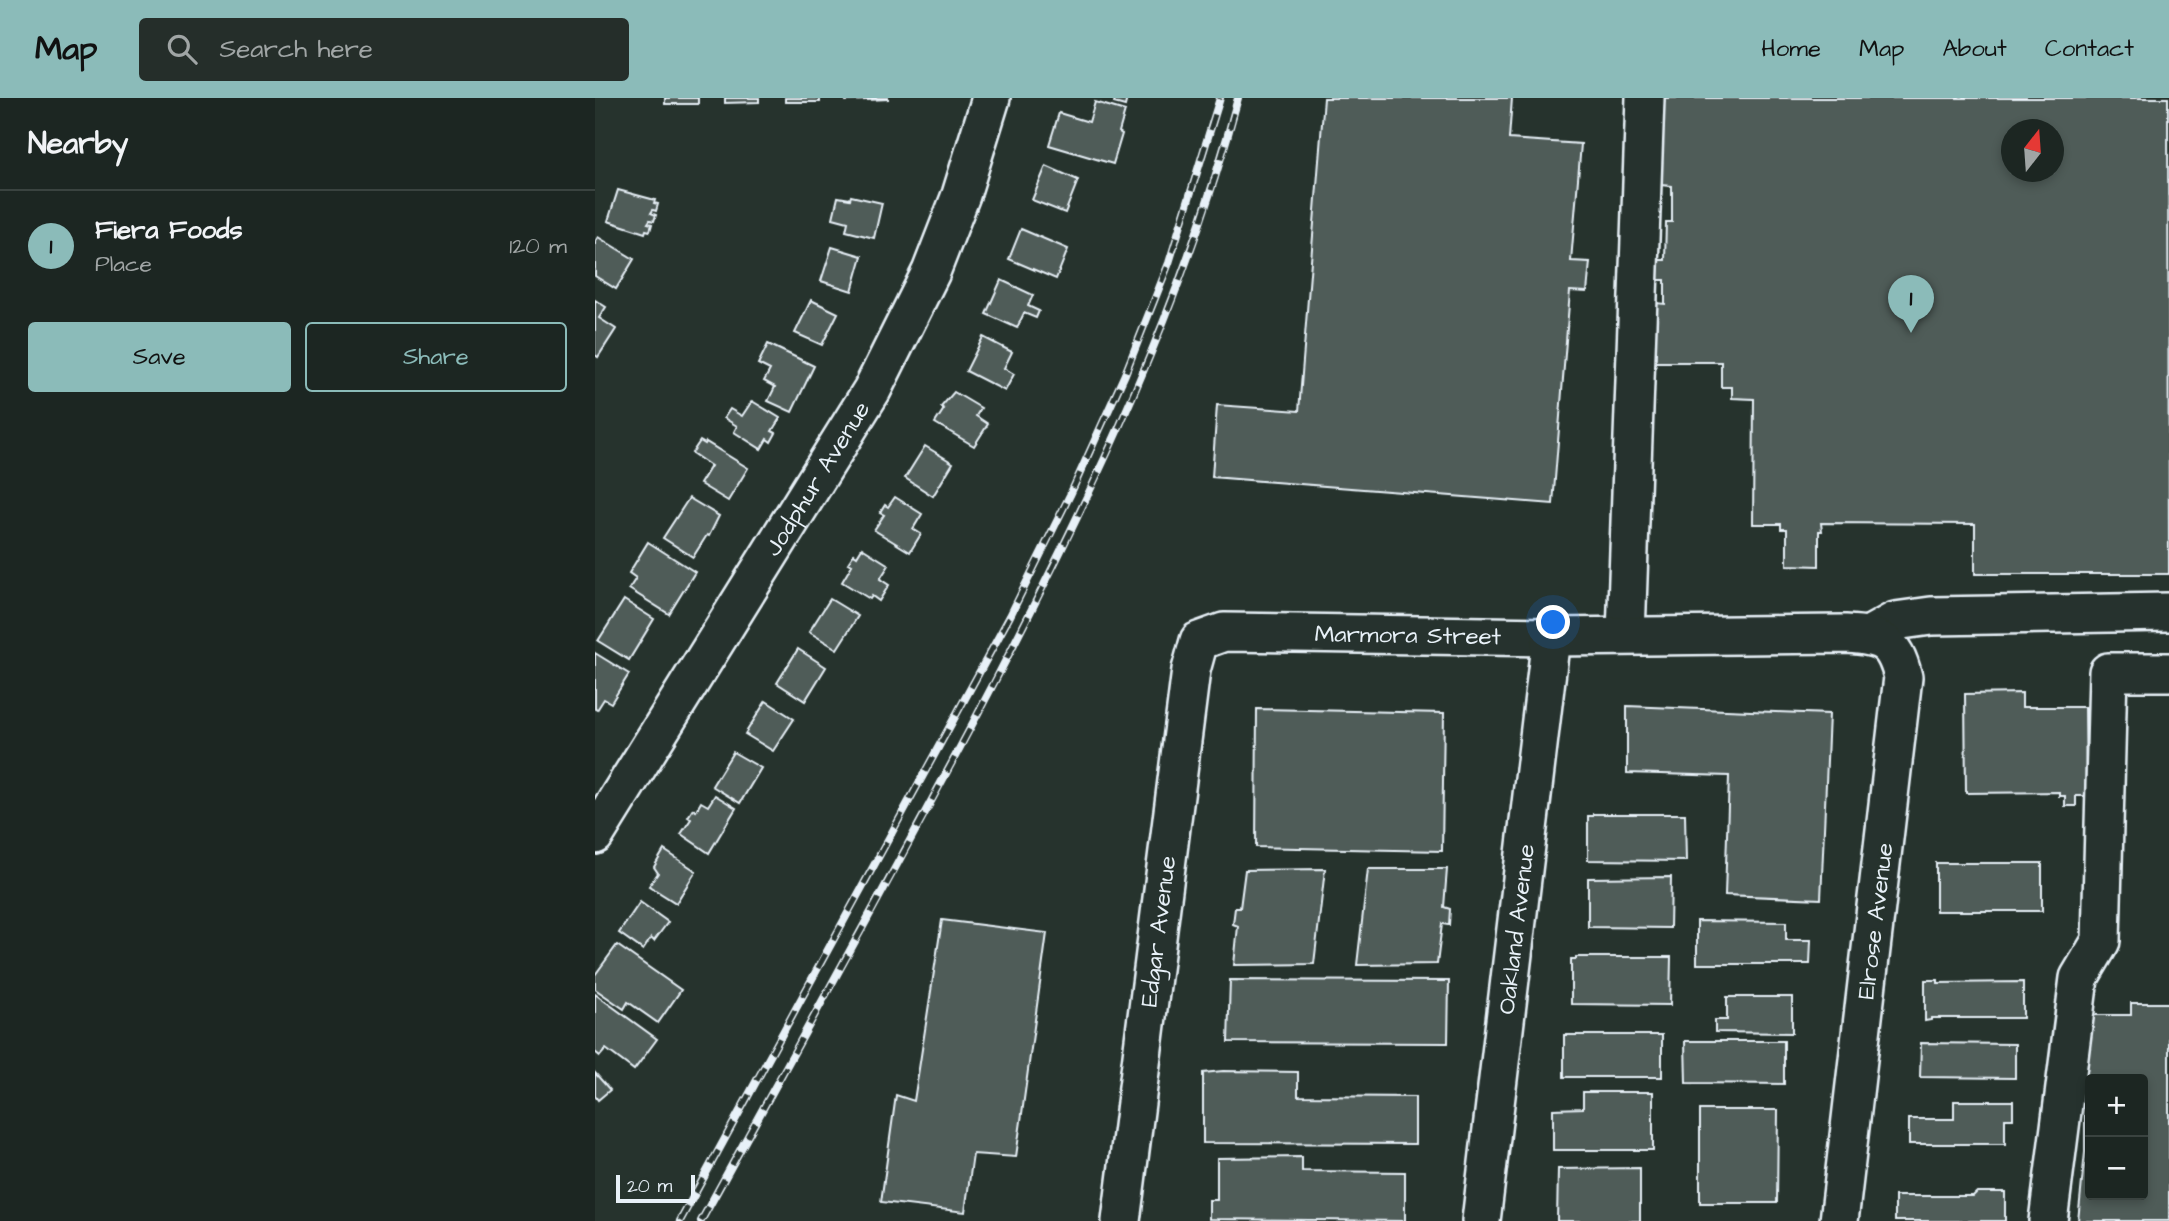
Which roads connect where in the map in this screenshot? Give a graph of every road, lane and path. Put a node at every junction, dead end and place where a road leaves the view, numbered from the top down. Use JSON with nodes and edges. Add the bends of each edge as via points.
{"nodes":[{"id":1,"x":991,"y":98,"type":"edge"},
{"id":2,"x":1645,"y":98,"type":"edge"},
{"id":3,"x":2169,"y":612,"type":"edge"},
{"id":4,"x":1626,"y":635,"type":"junction"},
{"id":5,"x":1870,"y":635,"type":"junction"},
{"id":6,"x":1551,"y":637,"type":"junction"},
{"id":7,"x":1199,"y":641,"type":"joint"},
{"id":8,"x":2169,"y":672,"type":"edge"},
{"id":9,"x":595,"y":835,"type":"edge"},
{"id":10,"x":1121,"y":1221,"type":"edge"},
{"id":11,"x":1481,"y":1221,"type":"edge"},
{"id":12,"x":1839,"y":1221,"type":"edge"},
{"id":13,"x":2048,"y":1221,"type":"edge"}],
"edges":[{"from":1,"to":9,"type":"street","name":"Jodphur Avenue","via":[[931,272],[872,390]]},
{"from":2,"to":4,"type":"street"},
{"from":3,"to":5,"type":"street","via":[[1931,616],[1895,621]]},
{"from":4,"to":5,"type":"street","name":"Marmora Street"},
{"from":4,"to":6,"type":"street","name":"Marmora Street"},
{"from":5,"to":12,"type":"street","name":"Elrose Avenue","via":[[1887,643],[1898,656],[1903,677]]},
{"from":6,"to":7,"type":"street","name":"Marmora Street","via":[[1224,632]]},
{"from":6,"to":11,"type":"street","name":"Oakland Avenue"},
{"from":7,"to":10,"type":"street","name":"Edgar Avenue","via":[[1191,670]]},
{"from":8,"to":13,"type":"street","via":[[2108,672],[2101,941],[2079,978]]}]}
